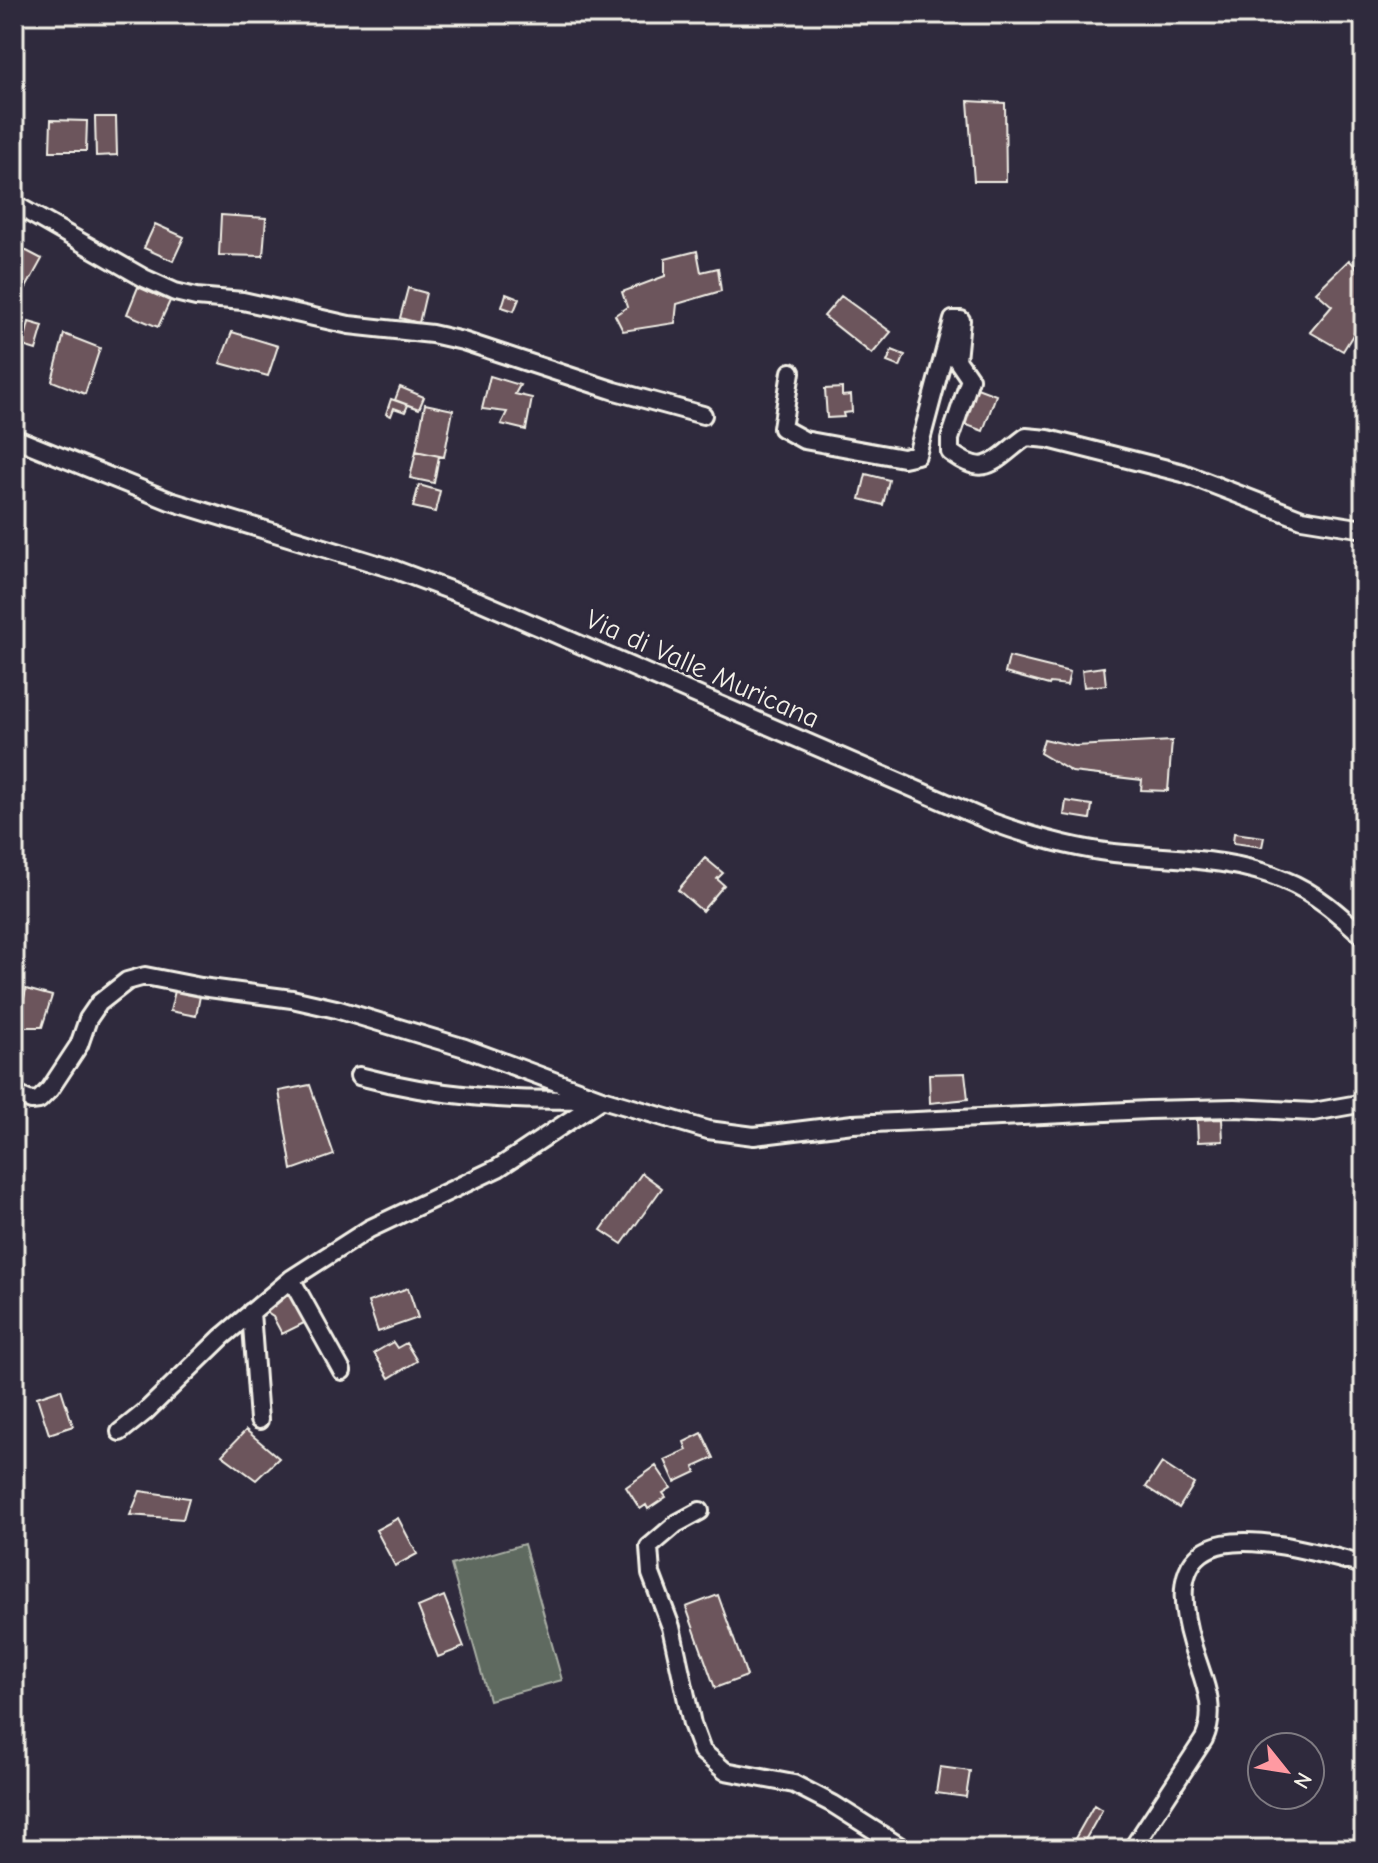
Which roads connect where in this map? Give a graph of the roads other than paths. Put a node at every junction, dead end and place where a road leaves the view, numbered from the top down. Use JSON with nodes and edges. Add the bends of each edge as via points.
{"nodes":[{"id":1,"x":14,"y":204,"type":"edge"},
{"id":2,"x":791,"y":372,"type":"dead end"},
{"id":3,"x":703,"y":415,"type":"dead end"},
{"id":4,"x":14,"y":438,"type":"edge"},
{"id":5,"x":1364,"y":529,"type":"edge"},
{"id":6,"x":1364,"y":937,"type":"edge"},
{"id":7,"x":359,"y":1076,"type":"dead end"},
{"id":8,"x":17,"y":1095,"type":"dead end"},
{"id":9,"x":602,"y":1099,"type":"junction"},
{"id":10,"x":1364,"y":1103,"type":"edge"},
{"id":11,"x":291,"y":1279,"type":"junction"},
{"id":12,"x":251,"y":1312,"type":"junction"},
{"id":13,"x":342,"y":1371,"type":"dead end"},
{"id":14,"x":259,"y":1420,"type":"dead end"},
{"id":15,"x":120,"y":1432,"type":"dead end"},
{"id":16,"x":700,"y":1511,"type":"dead end"},
{"id":17,"x":1364,"y":1565,"type":"edge"},
{"id":18,"x":904,"y":1849,"type":"edge"},
{"id":19,"x":1132,"y":1849,"type":"edge"}],
"edges":[{"from":1,"to":3,"type":"street","via":[[175,292],[463,341]]},
{"from":2,"to":5,"type":"street","via":[[782,428],[804,440],[903,458],[917,455],[953,320],[961,320],[957,360],[970,379],[950,452],[966,465],[990,464],[1026,437],[1048,439],[1183,473],[1302,519]]},
{"from":4,"to":6,"type":"street","name":"Via di Valle Muricana","via":[[170,501],[479,601],[989,821],[1069,846],[1209,861],[1281,878],[1314,895]]},
{"from":7,"to":9,"type":"street","via":[[474,1098]]},
{"from":8,"to":9,"type":"street","via":[[31,1101],[47,1093],[79,1045],[96,1007],[127,981],[145,976],[336,1009],[465,1048]]},
{"from":9,"to":10,"type":"street","via":[[708,1130],[754,1136],[853,1124],[1148,1110],[1313,1112]]},
{"from":9,"to":11,"type":"street","via":[[498,1168],[383,1222]]},
{"from":11,"to":12,"type":"street"},
{"from":11,"to":13,"type":"street"},
{"from":12,"to":14,"type":"street"},
{"from":12,"to":15,"type":"street"},
{"from":16,"to":18,"type":"street","via":[[649,1547],[651,1574],[671,1627],[702,1751],[725,1771],[794,1784]]},
{"from":17,"to":19,"type":"street","via":[[1236,1541],[1218,1543],[1197,1558],[1184,1581],[1183,1603],[1210,1698],[1209,1723],[1204,1739]]}]}
